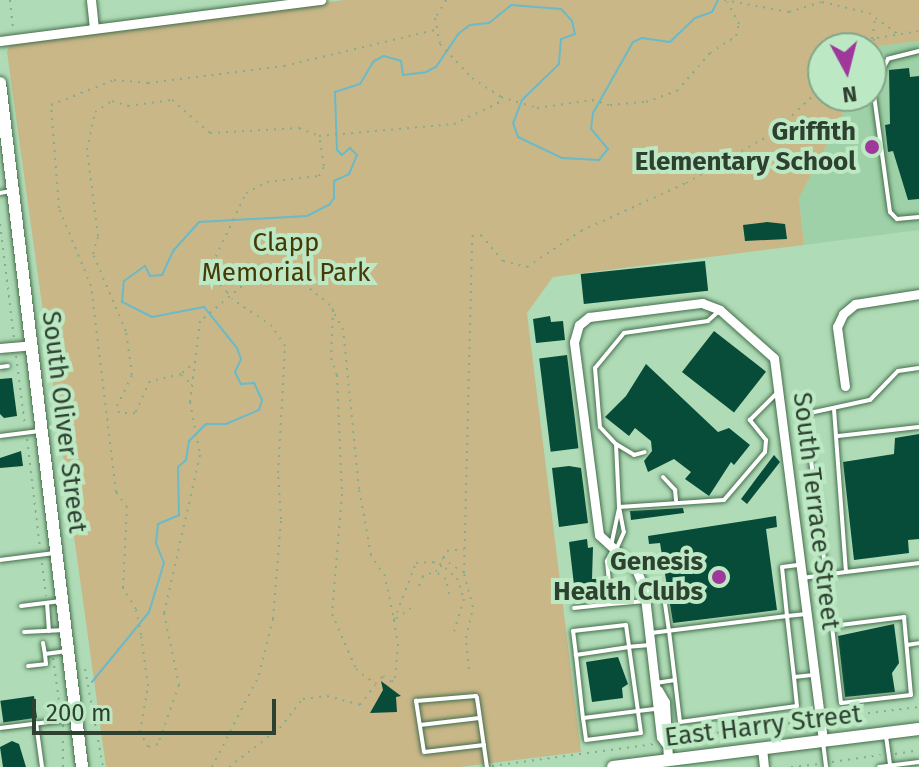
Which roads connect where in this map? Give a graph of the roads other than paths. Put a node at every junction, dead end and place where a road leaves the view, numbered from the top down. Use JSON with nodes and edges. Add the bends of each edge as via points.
{"nodes":[{"id":1,"x":91,"y":0,"type":"edge"},
{"id":2,"x":321,"y":0,"type":"edge"},
{"id":3,"x":94,"y":28,"type":"junction"},
{"id":4,"x":0,"y":41,"type":"edge"},
{"id":5,"x":919,"y":51,"type":"edge"},
{"id":6,"x":0,"y":83,"type":"edge"},
{"id":7,"x":7,"y":192,"type":"edge"},
{"id":8,"x":919,"y":217,"type":"edge"},
{"id":9,"x":919,"y":294,"type":"edge"},
{"id":10,"x":720,"y":310,"type":"junction"},
{"id":11,"x":32,"y":345,"type":"junction"},
{"id":12,"x":0,"y":348,"type":"edge"},
{"id":13,"x":8,"y":366,"type":"dead end"},
{"id":14,"x":0,"y":367,"type":"edge"},
{"id":15,"x":919,"y":368,"type":"edge"},
{"id":16,"x":845,"y":386,"type":"dead end"},
{"id":17,"x":780,"y":391,"type":"junction"},
{"id":18,"x":834,"y":409,"type":"junction"},
{"id":19,"x":919,"y":427,"type":"edge"},
{"id":20,"x":43,"y":430,"type":"junction"},
{"id":21,"x":0,"y":436,"type":"edge"},
{"id":22,"x":838,"y":436,"type":"junction"},
{"id":23,"x":616,"y":444,"type":"junction"},
{"id":24,"x":645,"y":452,"type":"dead end"},
{"id":25,"x":663,"y":477,"type":"dead end"},
{"id":26,"x":676,"y":500,"type":"junction"},
{"id":27,"x":619,"y":507,"type":"junction"},
{"id":28,"x":613,"y":548,"type":"junction"},
{"id":29,"x":58,"y":552,"type":"junction"},
{"id":30,"x":0,"y":560,"type":"edge"},
{"id":31,"x":919,"y":563,"type":"edge"},
{"id":32,"x":801,"y":565,"type":"junction"},
{"id":33,"x":846,"y":572,"type":"junction"},
{"id":34,"x":826,"y":574,"type":"junction"},
{"id":35,"x":802,"y":578,"type":"junction"},
{"id":36,"x":644,"y":588,"type":"junction"},
{"id":37,"x":64,"y":601,"type":"junction"},
{"id":38,"x":645,"y":601,"type":"junction"},
{"id":39,"x":47,"y":603,"type":"junction"},
{"id":40,"x":611,"y":604,"type":"junction"},
{"id":41,"x":21,"y":606,"type":"dead end"},
{"id":42,"x":574,"y":608,"type":"dead end"},
{"id":43,"x":807,"y":614,"type":"junction"},
{"id":44,"x":787,"y":616,"type":"junction"},
{"id":45,"x":67,"y":630,"type":"junction"},
{"id":46,"x":49,"y":631,"type":"junction"},
{"id":47,"x":669,"y":631,"type":"junction"},
{"id":48,"x":24,"y":632,"type":"dead end"},
{"id":49,"x":649,"y":633,"type":"junction"},
{"id":50,"x":43,"y":643,"type":"dead end"},
{"id":51,"x":919,"y":643,"type":"edge"},
{"id":52,"x":650,"y":645,"type":"junction"},
{"id":53,"x":907,"y":645,"type":"junction"},
{"id":54,"x":629,"y":647,"type":"junction"},
{"id":55,"x":70,"y":651,"type":"junction"},
{"id":56,"x":45,"y":654,"type":"junction"},
{"id":57,"x":576,"y":655,"type":"junction"},
{"id":58,"x":28,"y":666,"type":"dead end"},
{"id":59,"x":815,"y":675,"type":"junction"},
{"id":60,"x":794,"y":677,"type":"junction"},
{"id":61,"x":675,"y":680,"type":"junction"},
{"id":62,"x":657,"y":687,"type":"junction"},
{"id":63,"x":657,"y":709,"type":"junction"},
{"id":64,"x":638,"y":711,"type":"junction"},
{"id":65,"x":480,"y":718,"type":"junction"},
{"id":66,"x":583,"y":718,"type":"junction"},
{"id":67,"x":79,"y":719,"type":"junction"},
{"id":68,"x":36,"y":723,"type":"junction"},
{"id":69,"x":420,"y":725,"type":"junction"},
{"id":70,"x":0,"y":728,"type":"edge"},
{"id":71,"x":919,"y":729,"type":"edge"},
{"id":72,"x":886,"y":733,"type":"junction"},
{"id":73,"x":823,"y":741,"type":"junction"},
{"id":74,"x":666,"y":742,"type":"junction"},
{"id":75,"x":484,"y":745,"type":"junction"},
{"id":76,"x":762,"y":748,"type":"junction"},
{"id":77,"x":715,"y":760,"type":"edge"},
{"id":78,"x":661,"y":762,"type":"edge"},
{"id":79,"x":919,"y":762,"type":"edge"},
{"id":80,"x":826,"y":765,"type":"edge"},
{"id":81,"x":890,"y":766,"type":"edge"},
{"id":82,"x":42,"y":767,"type":"edge"},
{"id":83,"x":82,"y":767,"type":"edge"},
{"id":84,"x":486,"y":767,"type":"edge"},
{"id":85,"x":617,"y":767,"type":"edge"},
{"id":86,"x":764,"y":767,"type":"edge"},
{"id":87,"x":879,"y":767,"type":"edge"}],
"edges":[{"from":1,"to":3,"type":"street"},
{"from":2,"to":3,"type":"street"},
{"from":3,"to":4,"type":"street"},
{"from":5,"to":8,"type":"lane","via":[[888,59],[873,88],[890,212],[897,219]]},
{"from":6,"to":7,"type":"main road","name":"South Oliver Street"},
{"from":7,"to":11,"type":"main road","name":"South Oliver Street"},
{"from":9,"to":16,"type":"street","via":[[850,308],[837,327]]},
{"from":10,"to":17,"type":"street","name":"South Terrace Street","via":[[774,358]]},
{"from":10,"to":23,"type":"lane","via":[[708,321],[630,332],[614,340],[593,372],[600,427]]},
{"from":10,"to":28,"type":"street","via":[[702,303],[589,317],[579,325],[574,342],[599,535]]},
{"from":11,"to":12,"type":"street"},
{"from":11,"to":20,"type":"main road","name":"South Oliver Street"},
{"from":13,"to":14,"type":"lane"},
{"from":15,"to":18,"type":"lane","via":[[898,371],[870,400]]},
{"from":17,"to":26,"type":"lane","via":[[750,420],[766,448],[728,497],[703,504]]},
{"from":17,"to":32,"type":"street","name":"South Terrace Street"},
{"from":18,"to":22,"type":"lane"},
{"from":18,"to":34,"type":"lane","via":[[804,417]]},
{"from":19,"to":22,"type":"lane"},
{"from":20,"to":21,"type":"lane"},
{"from":20,"to":29,"type":"main road","name":"South Oliver Street"},
{"from":22,"to":33,"type":"lane","via":[[834,455]]},
{"from":23,"to":24,"type":"lane","via":[[634,455]]},
{"from":23,"to":27,"type":"lane"},
{"from":25,"to":26,"type":"lane","via":[[675,490]]},
{"from":26,"to":27,"type":"lane"},
{"from":27,"to":28,"type":"lane","via":[[624,532]]},
{"from":28,"to":36,"type":"street","via":[[636,569]]},
{"from":28,"to":40,"type":"lane","via":[[607,561]]},
{"from":29,"to":30,"type":"lane"},
{"from":29,"to":37,"type":"main road","name":"South Oliver Street"},
{"from":31,"to":33,"type":"lane"},
{"from":32,"to":35,"type":"street","name":"South Terrace Street"},
{"from":32,"to":44,"type":"lane","via":[[782,567]]},
{"from":33,"to":34,"type":"lane"},
{"from":34,"to":35,"type":"lane"},
{"from":35,"to":43,"type":"street","name":"South Terrace Street"},
{"from":36,"to":38,"type":"street"},
{"from":36,"to":47,"type":"lane","via":[[663,590]]},
{"from":37,"to":39,"type":"lane"},
{"from":37,"to":45,"type":"main road","name":"South Oliver Street"},
{"from":38,"to":40,"type":"lane"},
{"from":38,"to":49,"type":"street"},
{"from":39,"to":41,"type":"lane"},
{"from":39,"to":46,"type":"lane"},
{"from":40,"to":42,"type":"lane"},
{"from":43,"to":44,"type":"lane"},
{"from":43,"to":59,"type":"street","name":"South Terrace Street"},
{"from":44,"to":47,"type":"lane"},
{"from":44,"to":60,"type":"lane"},
{"from":45,"to":46,"type":"lane"},
{"from":45,"to":55,"type":"main road","name":"South Oliver Street"},
{"from":46,"to":48,"type":"lane"},
{"from":47,"to":49,"type":"lane"},
{"from":47,"to":61,"type":"lane"},
{"from":49,"to":52,"type":"street"},
{"from":50,"to":56,"type":"lane"},
{"from":51,"to":53,"type":"lane"},
{"from":52,"to":54,"type":"lane"},
{"from":52,"to":62,"type":"street"},
{"from":53,"to":53,"type":"lane","via":[[911,695],[841,703],[832,626],[904,617]]},
{"from":54,"to":57,"type":"lane"},
{"from":54,"to":57,"type":"lane","via":[[626,625],[573,631]]},
{"from":54,"to":64,"type":"lane"},
{"from":55,"to":56,"type":"lane"},
{"from":55,"to":67,"type":"main road","name":"South Oliver Street"},
{"from":56,"to":58,"type":"lane","via":[[46,664]]},
{"from":57,"to":66,"type":"lane"},
{"from":59,"to":60,"type":"lane"},
{"from":59,"to":73,"type":"street","name":"South Terrace Street"},
{"from":60,"to":61,"type":"lane","via":[[797,706],[680,722]]},
{"from":61,"to":62,"type":"lane"},
{"from":62,"to":63,"type":"street"},
{"from":62,"to":74,"type":"street","via":[[665,702]]},
{"from":63,"to":64,"type":"lane"},
{"from":63,"to":74,"type":"street"},
{"from":64,"to":66,"type":"lane"},
{"from":64,"to":66,"type":"lane","via":[[641,733],[586,740]]},
{"from":65,"to":69,"type":"lane"},
{"from":65,"to":69,"type":"lane","via":[[475,695],[416,701]]},
{"from":65,"to":75,"type":"lane"},
{"from":67,"to":68,"type":"lane"},
{"from":67,"to":83,"type":"main road","name":"South Oliver Street"},
{"from":68,"to":70,"type":"lane"},
{"from":68,"to":82,"type":"lane"},
{"from":69,"to":75,"type":"lane","via":[[424,752]]},
{"from":71,"to":72,"type":"main road","name":"East Harry Street"},
{"from":72,"to":73,"type":"main road","name":"East Harry Street"},
{"from":72,"to":81,"type":"lane"},
{"from":73,"to":76,"type":"main road","name":"East Harry Street"},
{"from":73,"to":80,"type":"lane"},
{"from":74,"to":78,"type":"street"},
{"from":75,"to":84,"type":"lane"},
{"from":76,"to":77,"type":"main road","name":"East Harry Street"},
{"from":76,"to":86,"type":"street"},
{"from":77,"to":78,"type":"main road","name":"East Harry Street"},
{"from":78,"to":85,"type":"main road","name":"East Harry Street"},
{"from":79,"to":81,"type":"lane"},
{"from":81,"to":87,"type":"lane"}]}
